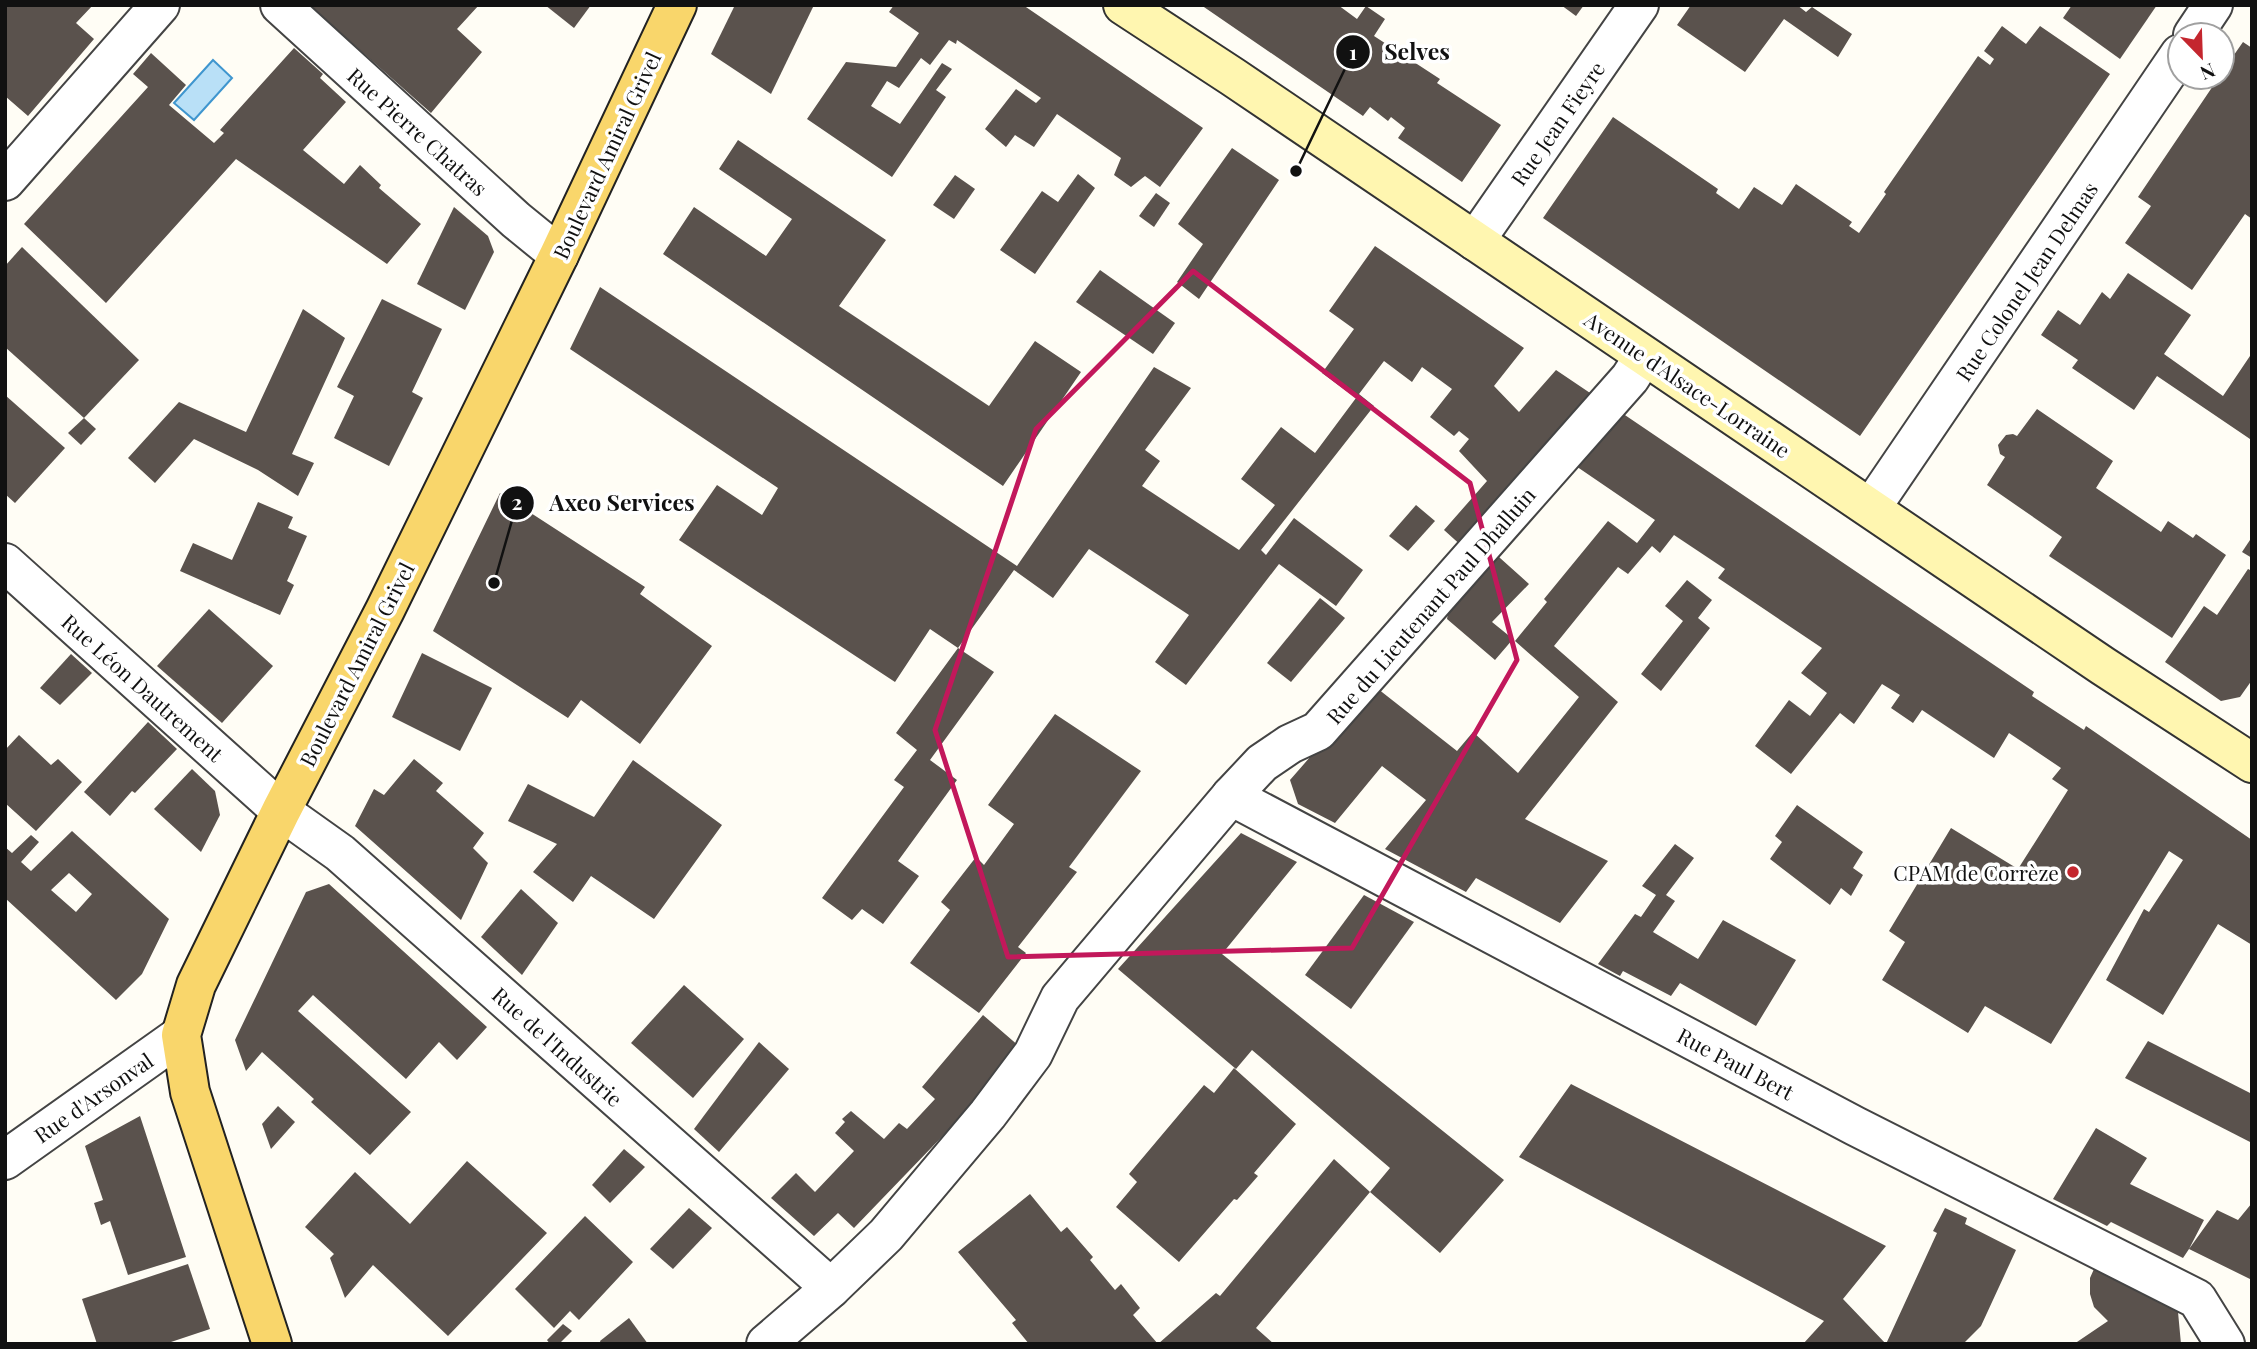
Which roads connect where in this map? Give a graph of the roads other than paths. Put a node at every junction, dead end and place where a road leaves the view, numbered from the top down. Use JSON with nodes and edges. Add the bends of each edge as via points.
{"nodes":[{"id":1,"x":160,"y":5,"type":"edge"},
{"id":2,"x":280,"y":5,"type":"edge"},
{"id":3,"x":677,"y":5,"type":"edge"},
{"id":4,"x":1123,"y":5,"type":"edge"},
{"id":5,"x":1639,"y":5,"type":"edge"},
{"id":6,"x":2213,"y":5,"type":"edge"},
{"id":7,"x":2202,"y":21,"type":"edge"},
{"id":8,"x":2166,"y":75,"type":"edge"},
{"id":9,"x":5,"y":181,"type":"edge"},
{"id":10,"x":1475,"y":241,"type":"junction"},
{"id":11,"x":559,"y":255,"type":"junction"},
{"id":12,"x":1644,"y":356,"type":"junction"},
{"id":13,"x":1871,"y":508,"type":"junction"},
{"id":14,"x":5,"y":563,"type":"edge"},
{"id":15,"x":2251,"y":760,"type":"edge"},
{"id":16,"x":1231,"y":796,"type":"junction"},
{"id":17,"x":281,"y":811,"type":"junction"},
{"id":18,"x":181,"y":1035,"type":"junction"},
{"id":19,"x":5,"y":1160,"type":"edge"},
{"id":20,"x":831,"y":1288,"type":"junction"},
{"id":21,"x":272,"y":1344,"type":"edge"},
{"id":22,"x":766,"y":1344,"type":"edge"},
{"id":23,"x":2224,"y":1344,"type":"edge"}],
"edges":[{"from":1,"to":9,"type":"street"},
{"from":2,"to":11,"type":"street","name":"Rue Pierre Chatras"},
{"from":3,"to":11,"type":"main road","name":"Boulevard Amiral Grivel"},
{"from":4,"to":10,"type":"main road","name":"Avenue d'Alsace-Lorraine"},
{"from":5,"to":10,"type":"street","name":"Rue Jean Fieyre"},
{"from":6,"to":7,"type":"street"},
{"from":8,"to":13,"type":"street","name":"Rue Colonel Jean Delmas"},
{"from":10,"to":12,"type":"main road","name":"Avenue d'Alsace-Lorraine"},
{"from":11,"to":17,"type":"main road","name":"Boulevard Amiral Grivel"},
{"from":12,"to":13,"type":"main road","name":"Avenue d'Alsace-Lorraine"},
{"from":12,"to":16,"type":"street","name":"Rue du Lieutenant Paul Dhalluin","via":[[1630,378],[1318,731],[1262,763]]},
{"from":13,"to":15,"type":"main road","name":"Avenue d'Alsace-Lorraine"},
{"from":14,"to":17,"type":"street","name":"Rue Léon Dautrement"},
{"from":16,"to":20,"type":"street","name":"Rue du Lieutenant Paul Dhalluin","via":[[1060,998],[1033,1055],[988,1114],[886,1235]]},
{"from":16,"to":23,"type":"street","name":"Rue Paul Bert","via":[[1855,1126],[2197,1299]]},
{"from":17,"to":18,"type":"main road","name":"Boulevard Amiral Grivel","via":[[196,985]]},
{"from":17,"to":20,"type":"street","name":"Rue de l'Industrie","via":[[340,853]]},
{"from":18,"to":19,"type":"street","name":"Rue d'Arsonval"},
{"from":18,"to":21,"type":"main road","name":"Boulevard Amiral Grivel","via":[[190,1091]]},
{"from":20,"to":22,"type":"street","name":"Rue du Lieutenant Paul Dhalluin"}]}
